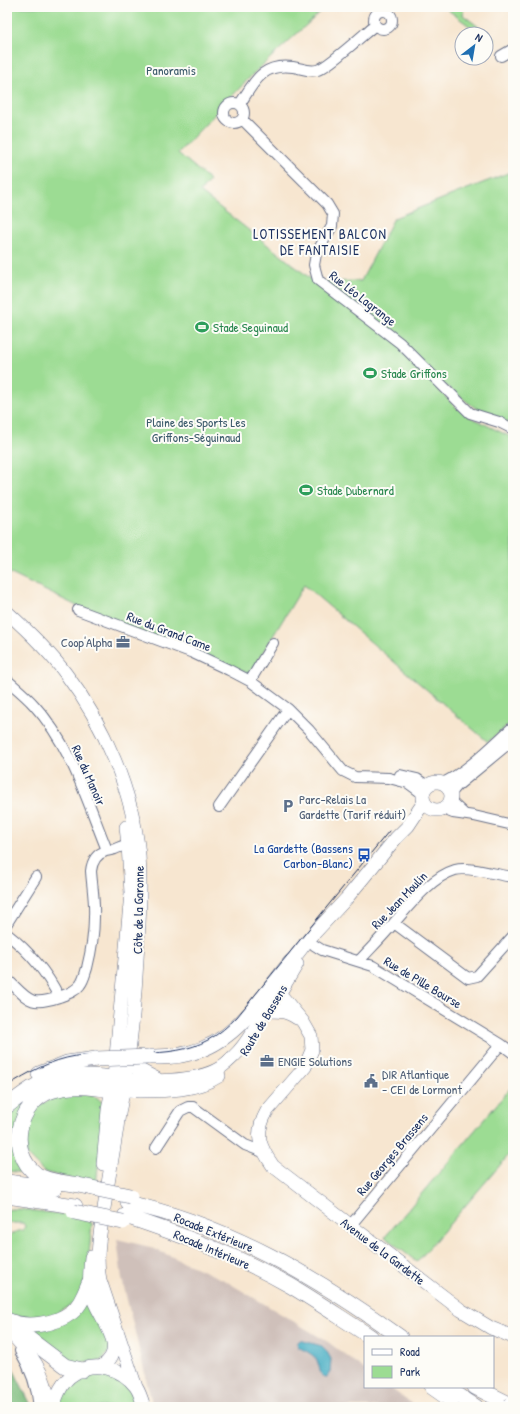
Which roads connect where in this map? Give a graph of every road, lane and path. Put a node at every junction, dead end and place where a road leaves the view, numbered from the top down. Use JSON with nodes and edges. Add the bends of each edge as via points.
{"nodes":[{"id":1,"x":375,"y":25,"type":"dead end"},
{"id":2,"x":513,"y":49,"type":"edge"},
{"id":3,"x":501,"y":56,"type":"dead end"},
{"id":4,"x":240,"y":104,"type":"junction"},
{"id":5,"x":242,"y":119,"type":"junction"},
{"id":6,"x":513,"y":429,"type":"edge"},
{"id":7,"x":78,"y":610,"type":"dead end"},
{"id":8,"x":7,"y":612,"type":"edge"},
{"id":9,"x":7,"y":622,"type":"edge"},
{"id":10,"x":273,"y":643,"type":"dead end"},
{"id":11,"x":7,"y":680,"type":"edge"},
{"id":12,"x":250,"y":681,"type":"junction"},
{"id":13,"x":288,"y":709,"type":"junction"},
{"id":14,"x":513,"y":727,"type":"edge"},
{"id":15,"x":513,"y":740,"type":"edge"},
{"id":16,"x":437,"y":797,"type":"junction"},
{"id":17,"x":220,"y":807,"type":"dead end"},
{"id":18,"x":513,"y":825,"type":"edge"},
{"id":19,"x":128,"y":845,"type":"junction"},
{"id":20,"x":110,"y":850,"type":"junction"},
{"id":21,"x":134,"y":858,"type":"junction"},
{"id":22,"x":36,"y":877,"type":"dead end"},
{"id":23,"x":513,"y":877,"type":"edge"},
{"id":24,"x":346,"y":899,"type":"junction"},
{"id":25,"x":7,"y":923,"type":"edge"},
{"id":26,"x":394,"y":923,"type":"junction"},
{"id":27,"x":7,"y":934,"type":"edge"},
{"id":28,"x":513,"y":936,"type":"edge"},
{"id":29,"x":314,"y":945,"type":"junction"},
{"id":30,"x":359,"y":961,"type":"junction"},
{"id":31,"x":291,"y":962,"type":"junction"},
{"id":32,"x":7,"y":979,"type":"edge"},
{"id":33,"x":280,"y":994,"type":"junction"},
{"id":34,"x":59,"y":997,"type":"junction"},
{"id":35,"x":269,"y":1011,"type":"junction"},
{"id":36,"x":303,"y":1022,"type":"junction"},
{"id":37,"x":501,"y":1044,"type":"junction"},
{"id":38,"x":120,"y":1053,"type":"junction"},
{"id":39,"x":513,"y":1053,"type":"edge"},
{"id":40,"x":95,"y":1076,"type":"junction"},
{"id":41,"x":159,"y":1080,"type":"junction"},
{"id":42,"x":119,"y":1084,"type":"junction"},
{"id":43,"x":139,"y":1091,"type":"junction"},
{"id":44,"x":7,"y":1098,"type":"edge"},
{"id":45,"x":7,"y":1106,"type":"edge"},
{"id":46,"x":118,"y":1114,"type":"junction"},
{"id":47,"x":156,"y":1148,"type":"dead end"},
{"id":48,"x":263,"y":1152,"type":"junction"},
{"id":49,"x":7,"y":1182,"type":"edge"},
{"id":50,"x":7,"y":1196,"type":"edge"},
{"id":51,"x":76,"y":1199,"type":"junction"},
{"id":52,"x":7,"y":1206,"type":"edge"},
{"id":53,"x":127,"y":1209,"type":"junction"},
{"id":54,"x":350,"y":1226,"type":"junction"},
{"id":55,"x":89,"y":1283,"type":"junction"},
{"id":56,"x":7,"y":1321,"type":"edge"},
{"id":57,"x":7,"y":1330,"type":"edge"},
{"id":58,"x":362,"y":1332,"type":"edge"},
{"id":59,"x":7,"y":1336,"type":"edge"},
{"id":60,"x":399,"y":1336,"type":"edge"},
{"id":61,"x":513,"y":1337,"type":"edge"},
{"id":62,"x":102,"y":1366,"type":"junction"},
{"id":63,"x":82,"y":1370,"type":"junction"},
{"id":64,"x":136,"y":1387,"type":"junction"},
{"id":65,"x":433,"y":1388,"type":"edge"},
{"id":66,"x":448,"y":1388,"type":"edge"},
{"id":67,"x":470,"y":1388,"type":"edge"},
{"id":68,"x":477,"y":1388,"type":"edge"},
{"id":69,"x":513,"y":1405,"type":"edge"},
{"id":70,"x":40,"y":1407,"type":"edge"},
{"id":71,"x":52,"y":1407,"type":"edge"},
{"id":72,"x":144,"y":1407,"type":"edge"},
{"id":73,"x":460,"y":1407,"type":"edge"},
{"id":74,"x":476,"y":1407,"type":"edge"},
{"id":75,"x":496,"y":1407,"type":"edge"},
{"id":76,"x":508,"y":1407,"type":"edge"}],
"edges":[{"from":1,"to":4,"type":"street","via":[[318,70],[282,66],[262,73]]},
{"from":2,"to":3,"type":"street"},
{"from":4,"to":5,"type":"street","via":[[244,109]]},
{"from":4,"to":5,"type":"street","via":[[230,103],[224,114],[227,120],[233,123]]},
{"from":5,"to":6,"type":"street","name":"Rue Léo Lagrange","via":[[327,204],[333,214],[332,226],[316,254],[314,265],[318,280],[400,343],[470,413]]},
{"from":7,"to":12,"type":"street","name":"Rue du Grand Came","via":[[192,653]]},
{"from":8,"to":21,"type":"main road","name":"Côte de la Garonne","via":[[43,646],[66,674],[104,736],[128,802]]},
{"from":9,"to":19,"type":"main road","name":"Côte de la Garonne","via":[[61,679],[97,740],[111,773]]},
{"from":10,"to":12,"type":"street"},
{"from":11,"to":20,"type":"street","name":"Rue du Manoir","via":[[52,728],[72,761]]},
{"from":12,"to":13,"type":"street","name":"Rue du Grand Came"},
{"from":13,"to":16,"type":"street","name":"Rue du Grand Came","via":[[344,771],[355,777],[389,778],[404,775],[417,779]]},
{"from":13,"to":17,"type":"street"},
{"from":14,"to":16,"type":"street","via":[[452,779]]},
{"from":15,"to":16,"type":"street","via":[[457,786]]},
{"from":16,"to":18,"type":"street","name":"Rue du Grand Came","via":[[453,813]]},
{"from":16,"to":24,"type":"main road","via":[[396,838]]},
{"from":19,"to":20,"type":"street"},
{"from":19,"to":21,"type":"main road","name":"Côte de la Garonne"},
{"from":20,"to":21,"type":"street"},
{"from":20,"to":34,"type":"street","via":[[96,857],[92,865],[94,917],[90,958],[84,980],[75,990]]},
{"from":21,"to":38,"type":"main road","name":"Côte de la Garonne"},
{"from":21,"to":38,"type":"main road","name":"Côte de la Garonne","via":[[141,894],[136,982]]},
{"from":22,"to":25,"type":"street"},
{"from":23,"to":26,"type":"street","name":"Rue Jean Moulin","via":[[456,870],[441,876],[430,885]]},
{"from":24,"to":29,"type":"main road","name":"Route de Bassens"},
{"from":24,"to":31,"type":"main road"},
{"from":26,"to":28,"type":"street","via":[[468,978],[477,976]]},
{"from":26,"to":30,"type":"street","name":"Rue Jean Moulin"},
{"from":27,"to":34,"type":"street","via":[[24,947],[52,982]]},
{"from":29,"to":30,"type":"street","name":"Rue de Pille Bourse","via":[[322,950]]},
{"from":29,"to":33,"type":"main road","name":"Route de Bassens","via":[[296,966]]},
{"from":30,"to":37,"type":"street","name":"Rue de Pille Bourse","via":[[373,966]]},
{"from":31,"to":41,"type":"main road","via":[[246,1041],[234,1056],[208,1073]]},
{"from":31,"to":44,"type":"highway","bridge":true,"via":[[245,1018],[221,1040],[190,1053],[171,1056],[96,1059],[67,1063],[46,1070]]},
{"from":32,"to":34,"type":"street","via":[[32,1001],[39,1002]]},
{"from":33,"to":35,"type":"main road","name":"Route de Bassens"},
{"from":33,"to":36,"type":"main road","name":"Avenue de la Gardette"},
{"from":35,"to":36,"type":"main road","via":[[288,1012]]},
{"from":35,"to":43,"type":"main road","name":"Route de Bassens","via":[[239,1060],[213,1080],[176,1090]]},
{"from":36,"to":48,"type":"main road","name":"Avenue de la Gardette","via":[[310,1036],[312,1050],[305,1067],[263,1119],[259,1136]]},
{"from":37,"to":39,"type":"street","name":"Rue de Pille Bourse"},
{"from":37,"to":54,"type":"street","name":"Rue Georges Brassens"},
{"from":38,"to":40,"type":"highway"},
{"from":38,"to":41,"type":"main road","via":[[136,1068]]},
{"from":38,"to":42,"type":"main road","name":"Côte de la Garonne"},
{"from":40,"to":42,"type":"highway"},
{"from":40,"to":45,"type":"highway","via":[[61,1076],[48,1080],[33,1087]]},
{"from":41,"to":42,"type":"main road"},
{"from":42,"to":43,"type":"main road","name":"Route de Bassens"},
{"from":42,"to":46,"type":"main road","via":[[116,1104]]},
{"from":42,"to":51,"type":"highway","via":[[52,1090],[32,1103],[23,1116],[20,1147],[27,1165],[37,1175]]},
{"from":42,"to":55,"type":"main road","via":[[108,1110]]},
{"from":43,"to":46,"type":"main road"},
{"from":46,"to":64,"type":"main road","via":[[101,1228],[98,1268]]},
{"from":47,"to":48,"type":"street","via":[[180,1111],[188,1106],[245,1145]]},
{"from":48,"to":54,"type":"main road","name":"Avenue de la Gardette","via":[[273,1166]]},
{"from":49,"to":51,"type":"highway","name":"Rocade Extérieure"},
{"from":50,"to":51,"type":"highway"},
{"from":51,"to":52,"type":"highway"},
{"from":51,"to":53,"type":"highway","name":"Rocade Extérieure"},
{"from":51,"to":53,"type":"highway","bridge":true},
{"from":53,"to":58,"type":"highway","name":"Rocade Intérieure","via":[[147,1223],[234,1257],[290,1285]]},
{"from":53,"to":60,"type":"highway","name":"Rocade Extérieure","via":[[151,1208],[241,1242],[336,1293]]},
{"from":54,"to":61,"type":"main road","name":"Avenue de la Gardette","via":[[461,1310],[491,1328]]},
{"from":55,"to":56,"type":"highway","via":[[80,1304],[72,1312],[58,1319],[30,1325]]},
{"from":55,"to":62,"type":"main road","via":[[91,1295],[114,1346],[111,1358]]},
{"from":56,"to":63,"type":"highway","via":[[65,1366]]},
{"from":57,"to":71,"type":"main road","via":[[33,1358]]},
{"from":59,"to":70,"type":"street","via":[[18,1348],[32,1373]]},
{"from":62,"to":63,"type":"main road"},
{"from":62,"to":64,"type":"main road","via":[[121,1372]]},
{"from":63,"to":71,"type":"main road","via":[[63,1384]]},
{"from":64,"to":72,"type":"main road"},
{"from":65,"to":73,"type":"highway"},
{"from":66,"to":74,"type":"highway"},
{"from":67,"to":75,"type":"highway"},
{"from":68,"to":69,"type":"highway"},
{"from":69,"to":76,"type":"highway","bridge":true}]}
